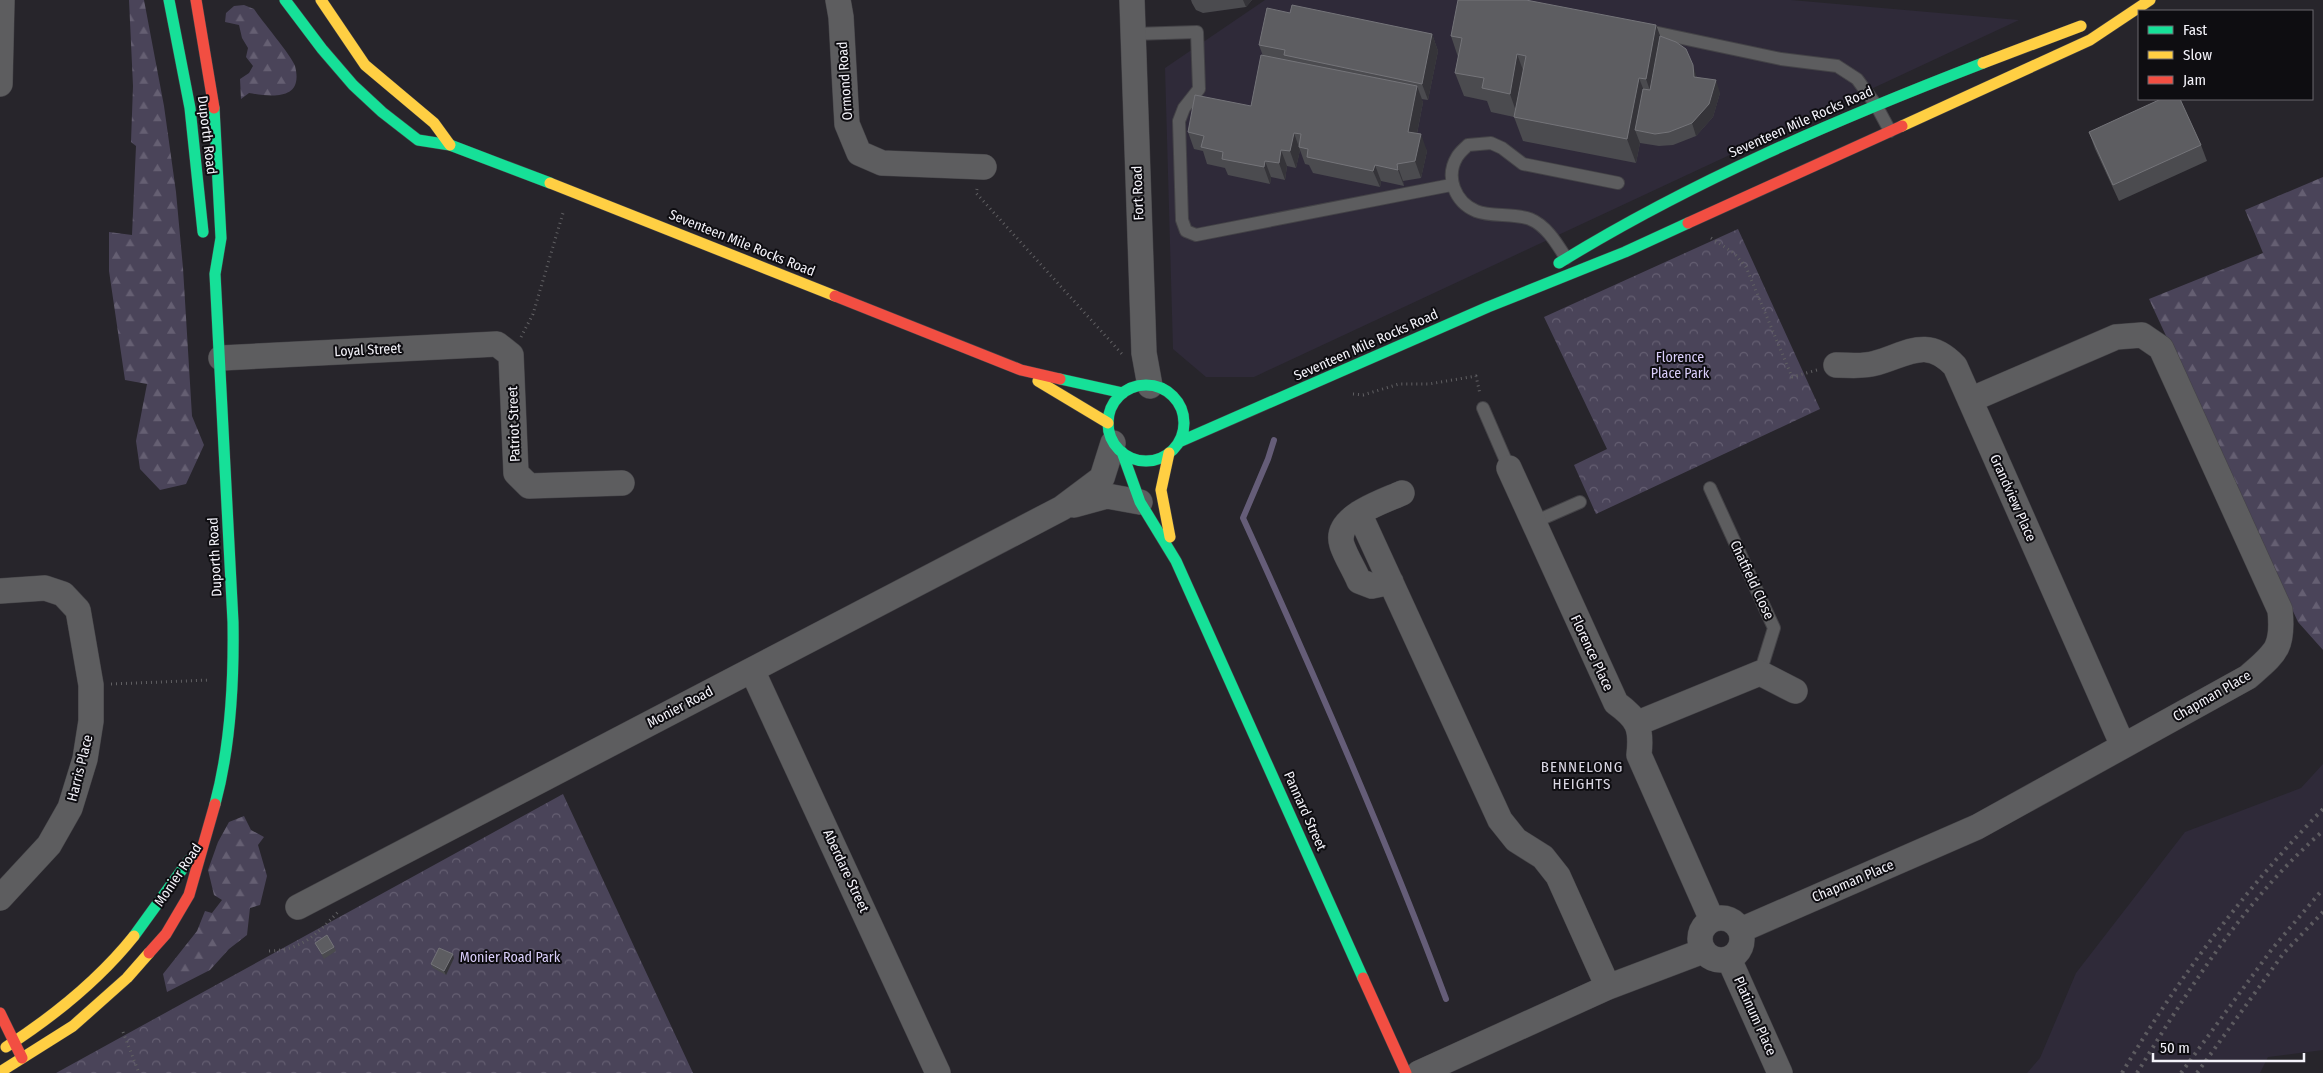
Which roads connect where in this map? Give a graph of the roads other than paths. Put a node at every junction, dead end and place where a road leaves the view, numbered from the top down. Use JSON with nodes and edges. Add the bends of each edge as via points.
{"nodes":[{"id":1,"x":2,"y":0,"type":"edge"},
{"id":2,"x":169,"y":0,"type":"edge"},
{"id":3,"x":196,"y":0,"type":"edge"},
{"id":4,"x":209,"y":0,"type":"edge"},
{"id":5,"x":320,"y":0,"type":"edge"},
{"id":6,"x":838,"y":0,"type":"edge"},
{"id":7,"x":1132,"y":0,"type":"edge"},
{"id":8,"x":284,"y":1,"type":"edge"},
{"id":9,"x":2147,"y":2,"type":"edge"},
{"id":10,"x":199,"y":24,"type":"junction"},
{"id":11,"x":1631,"y":27,"type":"edge"},
{"id":12,"x":1133,"y":34,"type":"junction"},
{"id":13,"x":0,"y":84,"type":"edge"},
{"id":14,"x":1876,"y":105,"type":"junction"},
{"id":15,"x":1890,"y":131,"type":"junction"},
{"id":16,"x":450,"y":145,"type":"junction"},
{"id":17,"x":984,"y":167,"type":"road end"},
{"id":18,"x":1618,"y":183,"type":"dead end"},
{"id":19,"x":1452,"y":185,"type":"junction"},
{"id":20,"x":1566,"y":258,"type":"junction"},
{"id":21,"x":215,"y":274,"type":"junction"},
{"id":22,"x":1488,"y":307,"type":"junction"},
{"id":23,"x":512,"y":355,"type":"joint"},
{"id":24,"x":221,"y":358,"type":"junction"},
{"id":25,"x":1836,"y":365,"type":"road end"},
{"id":26,"x":1021,"y":370,"type":"junction"},
{"id":27,"x":1150,"y":386,"type":"junction"},
{"id":28,"x":1123,"y":393,"type":"junction"},
{"id":29,"x":1970,"y":400,"type":"junction"},
{"id":30,"x":1483,"y":408,"type":"road end"},
{"id":31,"x":1256,"y":410,"type":"junction"},
{"id":32,"x":1219,"y":412,"type":"dead end"},
{"id":33,"x":1114,"y":439,"type":"junction"},
{"id":34,"x":1179,"y":442,"type":"junction"},
{"id":35,"x":1170,"y":453,"type":"junction"},
{"id":36,"x":1509,"y":468,"type":"joint"},
{"id":37,"x":622,"y":483,"type":"dead end"},
{"id":38,"x":1710,"y":488,"type":"dead end"},
{"id":39,"x":1402,"y":493,"type":"dead end"},
{"id":40,"x":1140,"y":502,"type":"junction"},
{"id":41,"x":1580,"y":502,"type":"dead end"},
{"id":42,"x":1062,"y":508,"type":"junction"},
{"id":43,"x":1532,"y":522,"type":"junction"},
{"id":44,"x":1176,"y":561,"type":"junction"},
{"id":45,"x":0,"y":591,"type":"edge"},
{"id":46,"x":752,"y":670,"type":"junction"},
{"id":47,"x":1760,"y":673,"type":"junction"},
{"id":48,"x":1795,"y":691,"type":"dead end"},
{"id":49,"x":1638,"y":723,"type":"junction"},
{"id":50,"x":2123,"y":746,"type":"junction"},
{"id":51,"x":205,"y":835,"type":"junction"},
{"id":52,"x":0,"y":898,"type":"edge"},
{"id":53,"x":298,"y":906,"type":"dead end"},
{"id":54,"x":1712,"y":920,"type":"junction"},
{"id":55,"x":1740,"y":930,"type":"junction"},
{"id":56,"x":1703,"y":951,"type":"junction"},
{"id":57,"x":1730,"y":959,"type":"junction"},
{"id":58,"x":1608,"y":987,"type":"junction"},
{"id":59,"x":0,"y":1013,"type":"edge"},
{"id":60,"x":15,"y":1041,"type":"junction"},
{"id":61,"x":0,"y":1050,"type":"edge"},
{"id":62,"x":22,"y":1058,"type":"junction"},
{"id":63,"x":0,"y":1072,"type":"edge"},
{"id":64,"x":938,"y":1073,"type":"edge"},
{"id":65,"x":1406,"y":1073,"type":"edge"},
{"id":66,"x":1419,"y":1073,"type":"edge"},
{"id":67,"x":1780,"y":1073,"type":"edge"}],
"edges":[{"from":1,"to":13,"type":"street"},
{"from":2,"to":21,"type":"main road","name":"Duporth Road","via":[[190,108],[203,237]]},
{"from":3,"to":10,"type":"main road","name":"Duporth Road"},
{"from":4,"to":10,"type":"main road"},
{"from":5,"to":16,"type":"main road","via":[[365,65],[434,123]]},
{"from":6,"to":17,"type":"street","name":"Ormond Road","via":[[842,17],[847,124],[859,154],[882,163]]},
{"from":7,"to":12,"type":"street","name":"Fort Road"},
{"from":8,"to":16,"type":"main road","name":"Seventeen Mile Rocks Road","via":[[353,85],[382,112],[418,140]]},
{"from":9,"to":14,"type":"main road","name":"Seventeen Mile Rocks Road","via":[[1994,57]]},
{"from":9,"to":15,"type":"main road","name":"Seventeen Mile Rocks Road","via":[[2090,40]]},
{"from":10,"to":21,"type":"main road","name":"Duporth Road","via":[[214,106],[221,238]]},
{"from":11,"to":14,"type":"lane","via":[[1781,59],[1837,66],[1857,78]]},
{"from":12,"to":19,"type":"lane","via":[[1198,32],[1200,89],[1184,108],[1179,121],[1182,220],[1186,231],[1196,235]]},
{"from":12,"to":27,"type":"street","name":"Fort Road","via":[[1144,353]]},
{"from":14,"to":15,"type":"lane"},
{"from":14,"to":20,"type":"main road","name":"Seventeen Mile Rocks Road","via":[[1703,182]]},
{"from":15,"to":22,"type":"main road","name":"Seventeen Mile Rocks Road","via":[[1625,252]]},
{"from":16,"to":26,"type":"main road","name":"Seventeen Mile Rocks Road"},
{"from":18,"to":19,"type":"lane","via":[[1524,164],[1502,148],[1480,142],[1468,145],[1457,157]]},
{"from":19,"to":20,"type":"lane","via":[[1460,199],[1477,211],[1532,220],[1551,234]]},
{"from":20,"to":22,"type":"main road","name":"Seventeen Mile Rocks Road"},
{"from":21,"to":24,"type":"main road","name":"Duporth Road"},
{"from":22,"to":31,"type":"main road","name":"Seventeen Mile Rocks Road"},
{"from":23,"to":24,"type":"street","name":"Loyal Street","via":[[497,344]]},
{"from":23,"to":37,"type":"street","name":"Patriot Street","via":[[516,474],[529,486]]},
{"from":24,"to":51,"type":"main road","name":"Duporth Road","via":[[234,679],[228,743]]},
{"from":25,"to":29,"type":"street","name":"Grandview Place","via":[[1873,364],[1925,348],[1938,351],[1954,366]]},
{"from":26,"to":28,"type":"main road","name":"Seventeen Mile Rocks Road"},
{"from":26,"to":33,"type":"main road","name":"Seventeen Mile Rocks Road"},
{"from":27,"to":28,"type":"main road","via":[[1131,388]]},
{"from":27,"to":34,"type":"main road","via":[[1173,397],[1187,413]]},
{"from":28,"to":33,"type":"main road","via":[[1111,409]]},
{"from":29,"to":50,"type":"street","name":"Grandview Place"},
{"from":29,"to":50,"type":"street","name":"Chapman Place","via":[[2116,337],[2142,334],[2161,348],[2273,592],[2282,628],[2276,652],[2248,677]]},
{"from":30,"to":36,"type":"lane","name":"Florence Place"},
{"from":31,"to":32,"type":"main road","name":"Seventeen Mile Rocks Road"},
{"from":31,"to":34,"type":"main road","name":"Seventeen Mile Rocks Road"},
{"from":33,"to":35,"type":"main road","via":[[1135,459],[1149,461]]},
{"from":33,"to":40,"type":"main road","name":"Pannard Street"},
{"from":33,"to":42,"type":"street","name":"Monier Road","via":[[1102,478]]},
{"from":34,"to":35,"type":"main road"},
{"from":35,"to":44,"type":"main road","name":"Pannard Street","via":[[1162,490]]},
{"from":36,"to":43,"type":"street","name":"Florence Place"},
{"from":38,"to":47,"type":"lane","name":"Chatfield Close","via":[[1774,628]]},
{"from":39,"to":58,"type":"street","via":[[1359,513],[1500,820],[1516,840],[1543,857],[1558,876]]},
{"from":40,"to":42,"type":"street","name":"Monier Road","via":[[1108,496]]},
{"from":40,"to":44,"type":"main road","name":"Pannard Street"},
{"from":41,"to":43,"type":"lane"},
{"from":42,"to":46,"type":"street","name":"Monier Road"},
{"from":43,"to":49,"type":"street","name":"Florence Place","via":[[1616,703]]},
{"from":44,"to":65,"type":"main road","name":"Pannard Street"},
{"from":45,"to":52,"type":"street","name":"Harris Place","via":[[46,588],[63,594],[78,610],[91,685],[85,759],[70,808],[49,845]]},
{"from":46,"to":53,"type":"street","name":"Monier Road"},
{"from":46,"to":64,"type":"street","name":"Aberdare Street"},
{"from":47,"to":48,"type":"street"},
{"from":47,"to":49,"type":"street"},
{"from":49,"to":54,"type":"street","via":[[1639,755]]},
{"from":50,"to":55,"type":"street","name":"Chapman Place","via":[[1977,827]]},
{"from":51,"to":60,"type":"main road","name":"Monier Road","via":[[146,923],[113,962],[74,999]]},
{"from":51,"to":62,"type":"main road","name":"Monier Road","via":[[188,896],[166,934],[127,978],[73,1026]]},
{"from":54,"to":55,"type":"street","via":[[1725,918],[1737,924]]},
{"from":54,"to":56,"type":"street","via":[[1702,930]]},
{"from":55,"to":57,"type":"street","via":[[1741,947]]},
{"from":56,"to":57,"type":"street","via":[[1718,960]]},
{"from":56,"to":58,"type":"street"},
{"from":57,"to":67,"type":"street","name":"Platinum Place"},
{"from":58,"to":66,"type":"street"},
{"from":59,"to":60,"type":"main road"},
{"from":60,"to":61,"type":"main road","name":"Monier Road"},
{"from":60,"to":62,"type":"main road"},
{"from":62,"to":63,"type":"main road","name":"Monier Road"}]}
